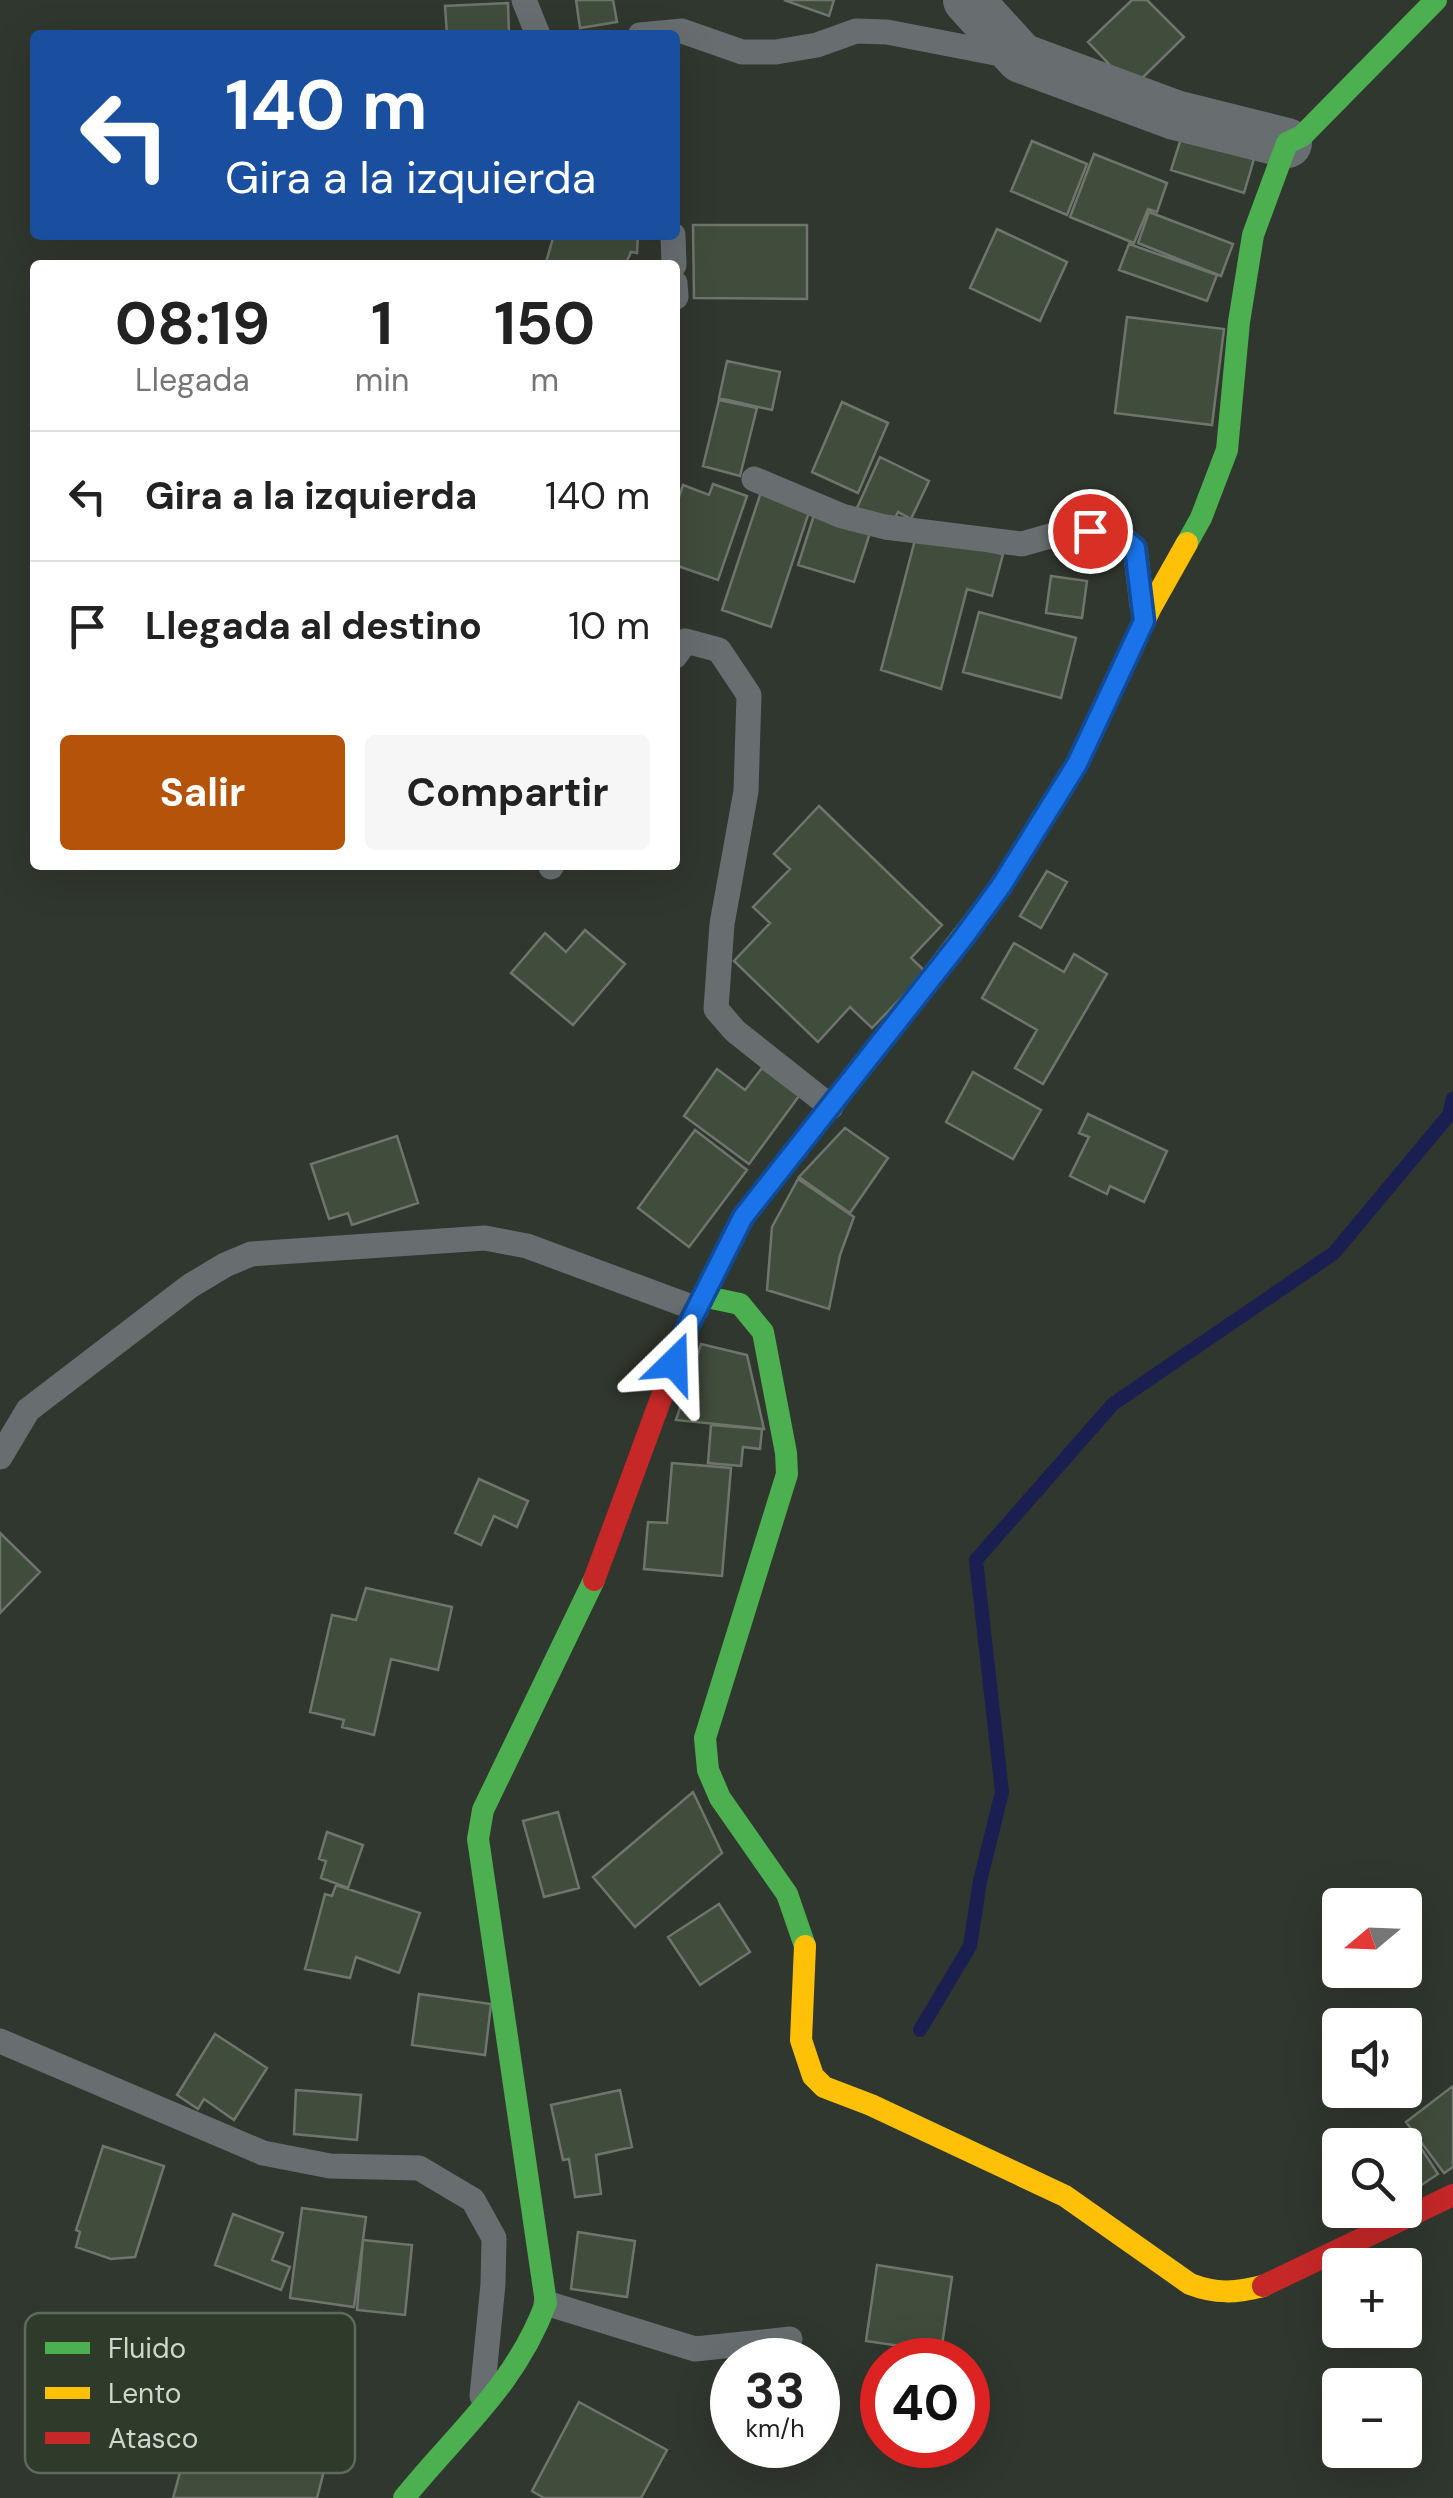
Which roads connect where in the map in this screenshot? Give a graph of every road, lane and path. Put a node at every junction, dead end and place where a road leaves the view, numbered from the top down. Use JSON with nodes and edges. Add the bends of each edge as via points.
{"nodes":[{"id":1,"x":524,"y":0,"type":"edge"},
{"id":2,"x":968,"y":0,"type":"edge"},
{"id":3,"x":1436,"y":0,"type":"edge"},
{"id":4,"x":536,"y":30,"type":"edge"},
{"id":5,"x":680,"y":37,"type":"edge"},
{"id":6,"x":1021,"y":58,"type":"junction"},
{"id":7,"x":1287,"y":143,"type":"junction"},
{"id":8,"x":754,"y":479,"type":"dead end"},
{"id":9,"x":1144,"y":621,"type":"junction"},
{"id":10,"x":680,"y":649,"type":"edge"},
{"id":11,"x":831,"y":1107,"type":"junction"},
{"id":12,"x":699,"y":1302,"type":"junction"},
{"id":13,"x":0,"y":1456,"type":"edge"},
{"id":14,"x":0,"y":2041,"type":"edge"},
{"id":15,"x":1453,"y":2195,"type":"edge"},
{"id":16,"x":546,"y":2303,"type":"junction"},
{"id":17,"x":710,"y":2347,"type":"edge"},
{"id":18,"x":480,"y":2416,"type":"junction"},
{"id":19,"x":409,"y":2496,"type":"edge"}],
"edges":[{"from":1,"to":4,"type":"lane"},
{"from":2,"to":6,"type":"street"},
{"from":3,"to":7,"type":"street","via":[[1302,136]]},
{"from":5,"to":6,"type":"lane","via":[[742,52],[776,52],[856,31],[887,32]]},
{"from":6,"to":7,"type":"street","via":[[1175,115]]},
{"from":7,"to":9,"type":"street","via":[[1253,235],[1228,450],[1201,518]]},
{"from":8,"to":9,"type":"lane","via":[[885,528],[1022,544],[1064,532],[1114,530],[1135,548]]},
{"from":9,"to":11,"type":"street","via":[[1077,764],[1001,886]]},
{"from":10,"to":11,"type":"lane","via":[[686,641],[719,650],[748,695],[746,792],[722,924],[716,1009]]},
{"from":11,"to":12,"type":"street","via":[[743,1217]]},
{"from":12,"to":13,"type":"lane","via":[[485,1238],[252,1254],[190,1286],[28,1410]]},
{"from":12,"to":15,"type":"street","via":[[740,1304],[763,1332],[786,1453],[787,1474],[705,1738],[720,1798],[787,1894],[805,1945],[801,2040],[813,2076],[824,2087],[1065,2196],[1211,2292],[1275,2283]]},
{"from":12,"to":16,"type":"street","via":[[601,1566],[483,1810],[478,1840]]},
{"from":14,"to":18,"type":"lane","via":[[263,2154],[330,2166],[419,2168],[473,2200],[494,2238]]},
{"from":16,"to":17,"type":"lane","via":[[695,2349]]},
{"from":16,"to":18,"type":"street","via":[[523,2360]]},
{"from":18,"to":19,"type":"street"}]}
